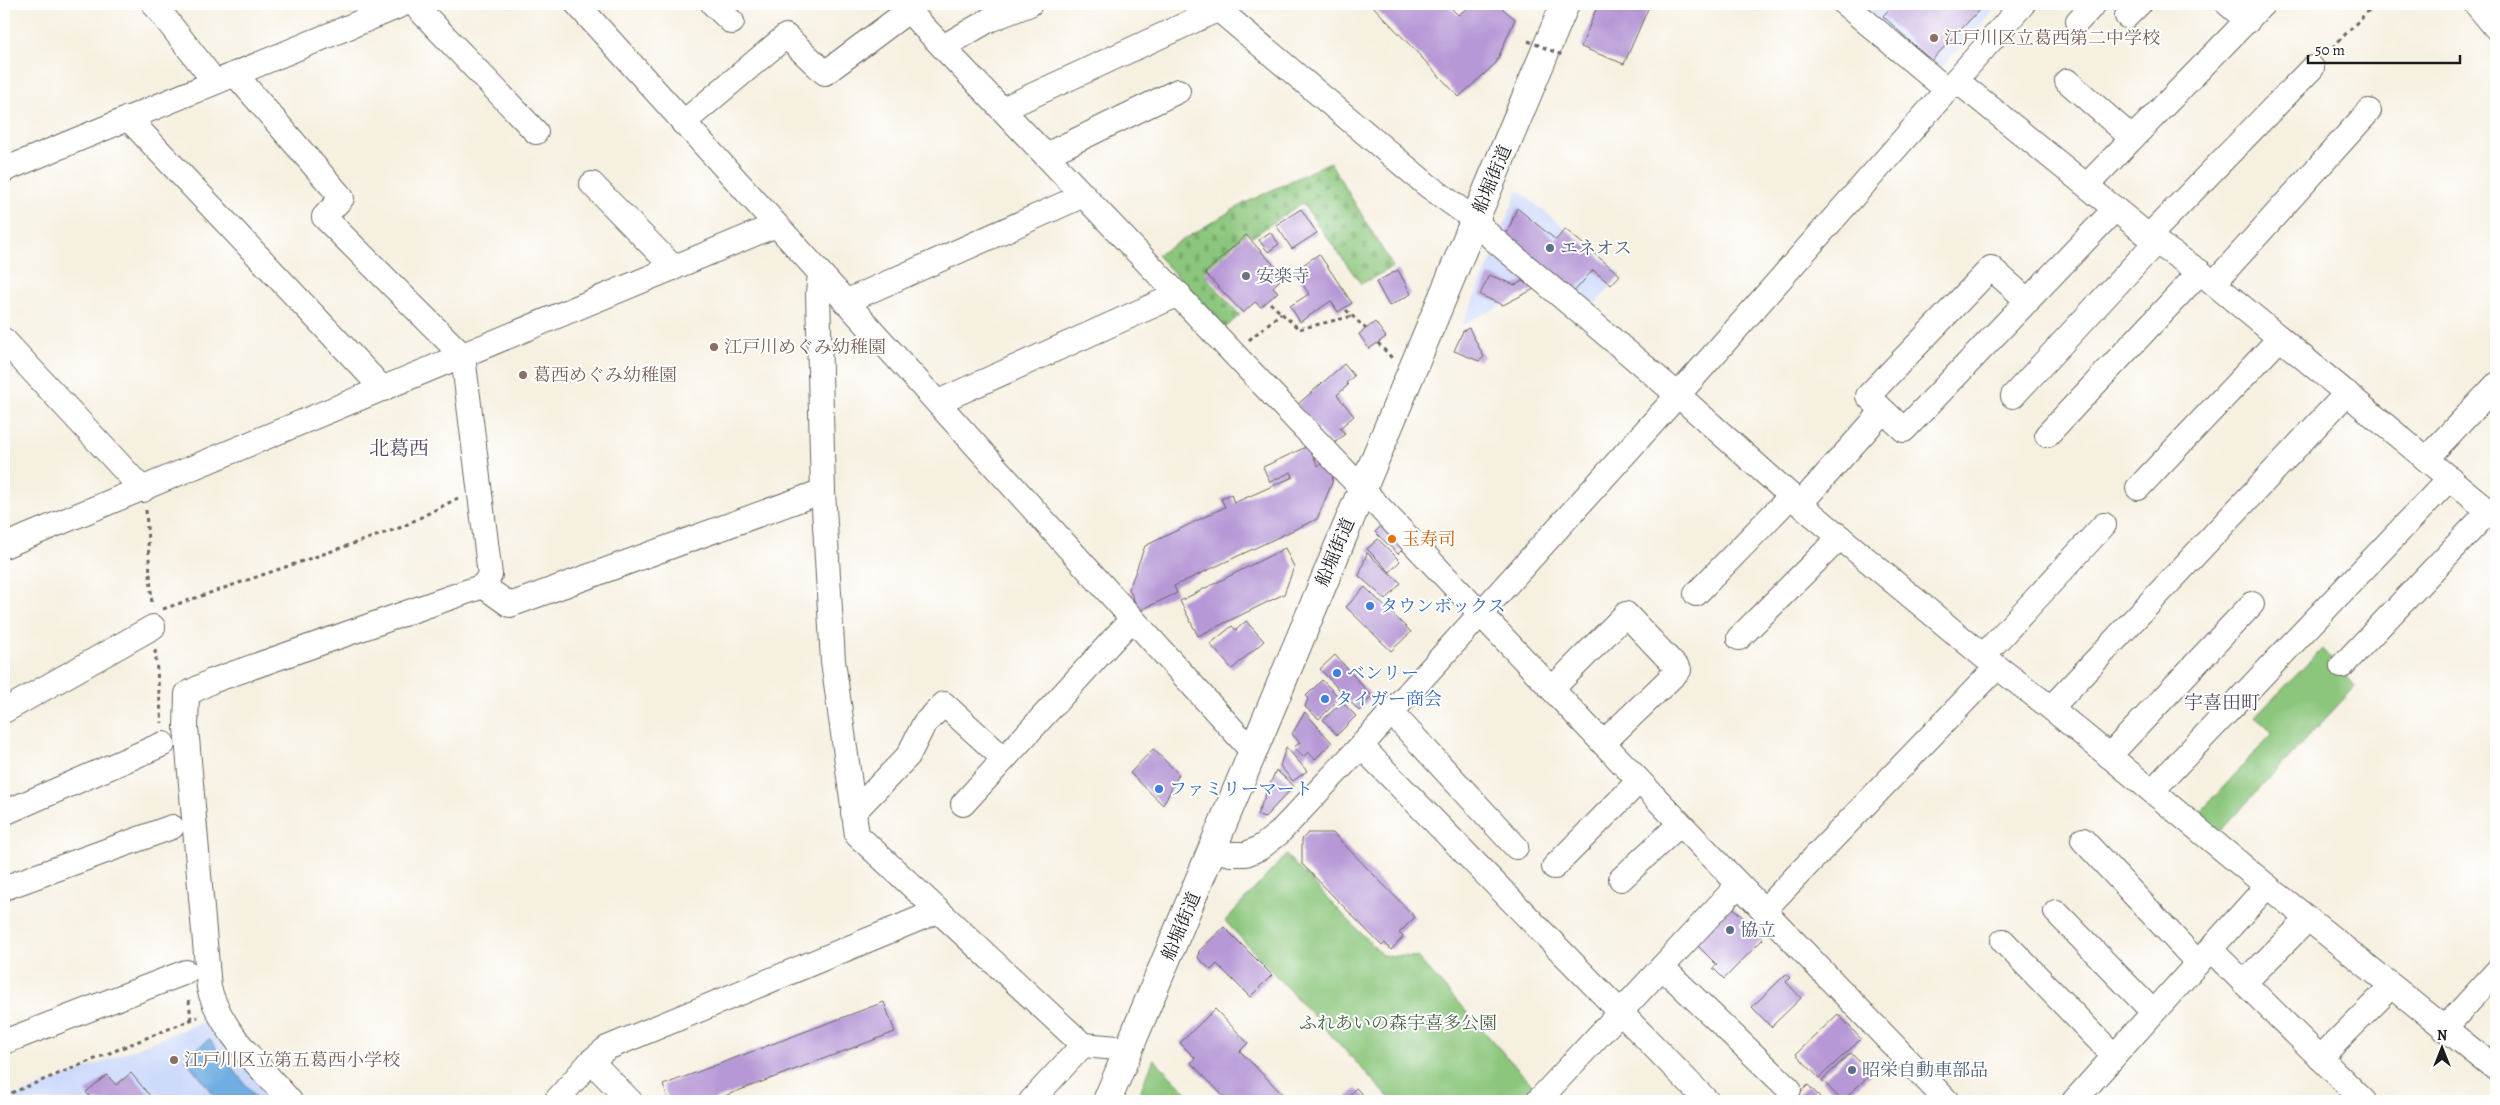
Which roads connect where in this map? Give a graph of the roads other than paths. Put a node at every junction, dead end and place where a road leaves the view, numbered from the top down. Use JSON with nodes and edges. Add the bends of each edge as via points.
{"nodes":[{"id":1,"x":154,"y":4,"type":"edge"},
{"id":2,"x":404,"y":4,"type":"edge"},
{"id":3,"x":414,"y":4,"type":"edge"},
{"id":4,"x":577,"y":4,"type":"edge"},
{"id":5,"x":712,"y":4,"type":"edge"},
{"id":6,"x":1030,"y":4,"type":"edge"},
{"id":7,"x":1565,"y":4,"type":"edge"},
{"id":8,"x":1845,"y":4,"type":"edge"},
{"id":9,"x":2023,"y":4,"type":"edge"},
{"id":10,"x":2228,"y":4,"type":"edge"},
{"id":11,"x":2476,"y":4,"type":"edge"},
{"id":12,"x":905,"y":7,"type":"edge"},
{"id":13,"x":1215,"y":7,"type":"edge"},
{"id":14,"x":2255,"y":12,"type":"edge"},
{"id":15,"x":732,"y":22,"type":"dead end"},
{"id":16,"x":2496,"y":28,"type":"edge"},
{"id":17,"x":943,"y":47,"type":"junction"},
{"id":18,"x":2312,"y":68,"type":"road end"},
{"id":19,"x":225,"y":78,"type":"junction"},
{"id":20,"x":2067,"y":81,"type":"dead end"},
{"id":21,"x":1951,"y":85,"type":"junction"},
{"id":22,"x":1178,"y":91,"type":"dead end"},
{"id":23,"x":1003,"y":109,"type":"junction"},
{"id":24,"x":2369,"y":111,"type":"dead end"},
{"id":25,"x":128,"y":118,"type":"junction"},
{"id":26,"x":683,"y":123,"type":"junction"},
{"id":27,"x":536,"y":132,"type":"dead end"},
{"id":28,"x":2132,"y":138,"type":"junction"},
{"id":29,"x":1046,"y":155,"type":"junction"},
{"id":30,"x":4,"y":170,"type":"edge"},
{"id":31,"x":592,"y":184,"type":"dead end"},
{"id":32,"x":2087,"y":185,"type":"junction"},
{"id":33,"x":1084,"y":195,"type":"junction"},
{"id":34,"x":2115,"y":209,"type":"junction"},
{"id":35,"x":1475,"y":220,"type":"junction"},
{"id":36,"x":776,"y":225,"type":"junction"},
{"id":37,"x":2153,"y":239,"type":"junction"},
{"id":38,"x":674,"y":268,"type":"junction"},
{"id":39,"x":820,"y":274,"type":"junction"},
{"id":40,"x":2207,"y":278,"type":"junction"},
{"id":41,"x":1179,"y":294,"type":"junction"},
{"id":42,"x":2028,"y":301,"type":"junction"},
{"id":43,"x":845,"y":302,"type":"junction"},
{"id":44,"x":2280,"y":338,"type":"junction"},
{"id":45,"x":4,"y":340,"type":"edge"},
{"id":46,"x":463,"y":356,"type":"junction"},
{"id":47,"x":2496,"y":385,"type":"edge"},
{"id":48,"x":383,"y":389,"type":"junction"},
{"id":49,"x":2347,"y":393,"type":"junction"},
{"id":50,"x":1678,"y":395,"type":"junction"},
{"id":51,"x":2013,"y":396,"type":"dead end"},
{"id":52,"x":938,"y":402,"type":"junction"},
{"id":53,"x":1883,"y":411,"type":"junction"},
{"id":54,"x":2046,"y":435,"type":"dead end"},
{"id":55,"x":2426,"y":459,"type":"junction"},
{"id":56,"x":2450,"y":478,"type":"junction"},
{"id":57,"x":2138,"y":488,"type":"dead end"},
{"id":58,"x":1362,"y":489,"type":"junction"},
{"id":59,"x":142,"y":490,"type":"junction"},
{"id":60,"x":823,"y":491,"type":"junction"},
{"id":61,"x":1796,"y":500,"type":"junction"},
{"id":62,"x":2493,"y":514,"type":"edge"},
{"id":63,"x":2104,"y":525,"type":"dead end"},
{"id":64,"x":1840,"y":537,"type":"junction"},
{"id":65,"x":4,"y":546,"type":"edge"},
{"id":66,"x":483,"y":586,"type":"junction"},
{"id":67,"x":1696,"y":594,"type":"dead end"},
{"id":68,"x":2252,"y":604,"type":"dead end"},
{"id":69,"x":1480,"y":612,"type":"junction"},
{"id":70,"x":158,"y":618,"type":"road end"},
{"id":71,"x":1132,"y":618,"type":"junction"},
{"id":72,"x":1739,"y":638,"type":"dead end"},
{"id":73,"x":1990,"y":662,"type":"junction"},
{"id":74,"x":2342,"y":666,"type":"dead end"},
{"id":75,"x":1552,"y":689,"type":"junction"},
{"id":76,"x":2051,"y":708,"type":"junction"},
{"id":77,"x":4,"y":710,"type":"edge"},
{"id":78,"x":1391,"y":712,"type":"junction"},
{"id":79,"x":1603,"y":743,"type":"junction"},
{"id":80,"x":164,"y":744,"type":"dead end"},
{"id":81,"x":1361,"y":746,"type":"junction"},
{"id":82,"x":1252,"y":752,"type":"junction"},
{"id":83,"x":2109,"y":756,"type":"junction"},
{"id":84,"x":1004,"y":758,"type":"junction"},
{"id":85,"x":1638,"y":781,"type":"junction"},
{"id":86,"x":2152,"y":791,"type":"junction"},
{"id":87,"x":963,"y":804,"type":"dead end"},
{"id":88,"x":4,"y":813,"type":"edge"},
{"id":89,"x":853,"y":813,"type":"junction"},
{"id":90,"x":1680,"y":824,"type":"junction"},
{"id":91,"x":172,"y":827,"type":"dead end"},
{"id":92,"x":2083,"y":840,"type":"dead end"},
{"id":93,"x":1516,"y":847,"type":"dead end"},
{"id":94,"x":1213,"y":850,"type":"junction"},
{"id":95,"x":1554,"y":866,"type":"dead end"},
{"id":96,"x":1621,"y":879,"type":"dead end"},
{"id":97,"x":1738,"y":885,"type":"junction"},
{"id":98,"x":2267,"y":886,"type":"junction"},
{"id":99,"x":4,"y":888,"type":"edge"},
{"id":100,"x":1764,"y":910,"type":"junction"},
{"id":101,"x":938,"y":911,"type":"junction"},
{"id":102,"x":2056,"y":912,"type":"dead end"},
{"id":103,"x":2308,"y":919,"type":"junction"},
{"id":104,"x":2003,"y":941,"type":"dead end"},
{"id":105,"x":2204,"y":956,"type":"junction"},
{"id":106,"x":1662,"y":967,"type":"junction"},
{"id":107,"x":186,"y":972,"type":"dead end"},
{"id":108,"x":2496,"y":972,"type":"edge"},
{"id":109,"x":2244,"y":983,"type":"junction"},
{"id":110,"x":2392,"y":987,"type":"junction"},
{"id":111,"x":1621,"y":1012,"type":"junction"},
{"id":112,"x":2153,"y":1012,"type":"junction"},
{"id":113,"x":2444,"y":1029,"type":"junction"},
{"id":114,"x":4,"y":1042,"type":"edge"},
{"id":115,"x":1083,"y":1045,"type":"junction"},
{"id":116,"x":1129,"y":1049,"type":"junction"},
{"id":117,"x":2114,"y":1056,"type":"junction"},
{"id":118,"x":2320,"y":1058,"type":"junction"},
{"id":119,"x":591,"y":1061,"type":"junction"},
{"id":120,"x":2496,"y":1069,"type":"edge"},
{"id":121,"x":1789,"y":1089,"type":"dead end"},
{"id":122,"x":290,"y":1101,"type":"edge"},
{"id":123,"x":556,"y":1101,"type":"edge"},
{"id":124,"x":630,"y":1101,"type":"edge"},
{"id":125,"x":1031,"y":1101,"type":"edge"},
{"id":126,"x":1107,"y":1101,"type":"edge"},
{"id":127,"x":1538,"y":1101,"type":"edge"},
{"id":128,"x":1707,"y":1101,"type":"edge"},
{"id":129,"x":1947,"y":1101,"type":"edge"},
{"id":130,"x":2074,"y":1101,"type":"edge"},
{"id":131,"x":2364,"y":1101,"type":"edge"}],
"edges":[{"from":1,"to":19,"type":"street"},
{"from":2,"to":19,"type":"street"},
{"from":3,"to":27,"type":"street"},
{"from":4,"to":26,"type":"street"},
{"from":5,"to":15,"type":"street"},
{"from":6,"to":17,"type":"street","via":[[989,20]]},
{"from":7,"to":35,"type":"main road","name":"船堀街道"},
{"from":8,"to":21,"type":"street"},
{"from":9,"to":21,"type":"street"},
{"from":10,"to":14,"type":"street"},
{"from":11,"to":16,"type":"street"},
{"from":12,"to":17,"type":"street"},
{"from":12,"to":26,"type":"street","via":[[825,73],[786,36]]},
{"from":13,"to":23,"type":"street"},
{"from":13,"to":35,"type":"street","via":[[1427,185]]},
{"from":14,"to":28,"type":"street"},
{"from":17,"to":23,"type":"street"},
{"from":18,"to":37,"type":"street"},
{"from":19,"to":25,"type":"street"},
{"from":19,"to":46,"type":"street","via":[[342,198],[324,217]]},
{"from":20,"to":28,"type":"street"},
{"from":21,"to":32,"type":"street"},
{"from":21,"to":50,"type":"street"},
{"from":22,"to":29,"type":"street"},
{"from":23,"to":29,"type":"street"},
{"from":24,"to":40,"type":"street"},
{"from":25,"to":30,"type":"street"},
{"from":25,"to":48,"type":"street"},
{"from":26,"to":36,"type":"street"},
{"from":28,"to":32,"type":"street"},
{"from":29,"to":33,"type":"street"},
{"from":31,"to":38,"type":"street"},
{"from":32,"to":34,"type":"street"},
{"from":33,"to":41,"type":"street"},
{"from":33,"to":43,"type":"street"},
{"from":34,"to":37,"type":"street"},
{"from":34,"to":42,"type":"street"},
{"from":35,"to":50,"type":"street"},
{"from":35,"to":58,"type":"main road","name":"船堀街道"},
{"from":36,"to":38,"type":"street"},
{"from":36,"to":39,"type":"street"},
{"from":37,"to":40,"type":"street"},
{"from":37,"to":51,"type":"street"},
{"from":38,"to":46,"type":"street"},
{"from":39,"to":43,"type":"street"},
{"from":39,"to":60,"type":"street"},
{"from":40,"to":44,"type":"street"},
{"from":40,"to":54,"type":"street"},
{"from":41,"to":52,"type":"street"},
{"from":41,"to":58,"type":"street"},
{"from":42,"to":53,"type":"street","via":[[1904,430]]},
{"from":42,"to":53,"type":"street","via":[[1991,268],[1868,396]]},
{"from":43,"to":52,"type":"street"},
{"from":44,"to":49,"type":"street"},
{"from":44,"to":57,"type":"street"},
{"from":45,"to":59,"type":"street"},
{"from":46,"to":48,"type":"street"},
{"from":46,"to":66,"type":"street","via":[[490,575]]},
{"from":47,"to":55,"type":"street"},
{"from":48,"to":59,"type":"street"},
{"from":49,"to":55,"type":"street"},
{"from":49,"to":76,"type":"street"},
{"from":50,"to":61,"type":"street"},
{"from":50,"to":69,"type":"street"},
{"from":52,"to":71,"type":"street"},
{"from":53,"to":61,"type":"street"},
{"from":55,"to":56,"type":"street"},
{"from":56,"to":62,"type":"street"},
{"from":56,"to":86,"type":"street"},
{"from":58,"to":69,"type":"street"},
{"from":58,"to":82,"type":"main road","name":"船堀街道"},
{"from":59,"to":65,"type":"street"},
{"from":60,"to":66,"type":"street","via":[[510,605]]},
{"from":60,"to":89,"type":"street","via":[[833,661]]},
{"from":61,"to":64,"type":"street"},
{"from":61,"to":67,"type":"street"},
{"from":62,"to":74,"type":"street"},
{"from":63,"to":73,"type":"street"},
{"from":64,"to":72,"type":"street"},
{"from":64,"to":73,"type":"street"},
{"from":66,"to":122,"type":"street","via":[[212,681],[187,694],[186,728],[213,1005],[227,1028]]},
{"from":68,"to":83,"type":"street"},
{"from":69,"to":75,"type":"street"},
{"from":69,"to":78,"type":"street"},
{"from":70,"to":77,"type":"street"},
{"from":71,"to":82,"type":"street"},
{"from":71,"to":84,"type":"street"},
{"from":73,"to":76,"type":"street"},
{"from":73,"to":100,"type":"street"},
{"from":75,"to":79,"type":"street"},
{"from":75,"to":79,"type":"street","via":[[1626,614],[1679,670]]},
{"from":76,"to":83,"type":"street"},
{"from":78,"to":81,"type":"street"},
{"from":78,"to":93,"type":"street"},
{"from":79,"to":85,"type":"street"},
{"from":80,"to":88,"type":"street"},
{"from":81,"to":94,"type":"street","via":[[1278,834],[1260,848],[1241,854]]},
{"from":81,"to":111,"type":"street"},
{"from":82,"to":94,"type":"main road","name":"船堀街道"},
{"from":83,"to":86,"type":"street"},
{"from":84,"to":87,"type":"street"},
{"from":84,"to":89,"type":"street","via":[[944,704],[924,724],[908,756]]},
{"from":85,"to":90,"type":"street"},
{"from":85,"to":95,"type":"street"},
{"from":86,"to":98,"type":"street"},
{"from":89,"to":101,"type":"street","via":[[857,835]]},
{"from":90,"to":96,"type":"street"},
{"from":90,"to":97,"type":"street"},
{"from":91,"to":99,"type":"street"},
{"from":92,"to":105,"type":"street"},
{"from":94,"to":116,"type":"main road","name":"船堀街道"},
{"from":97,"to":100,"type":"street"},
{"from":97,"to":106,"type":"street"},
{"from":98,"to":103,"type":"street"},
{"from":98,"to":105,"type":"street"},
{"from":100,"to":129,"type":"street"},
{"from":101,"to":115,"type":"street"},
{"from":101,"to":119,"type":"street","via":[[607,1048]]},
{"from":102,"to":112,"type":"street"},
{"from":103,"to":109,"type":"street"},
{"from":103,"to":110,"type":"street"},
{"from":104,"to":117,"type":"street"},
{"from":105,"to":109,"type":"street"},
{"from":105,"to":112,"type":"street"},
{"from":106,"to":111,"type":"street"},
{"from":106,"to":121,"type":"street"},
{"from":107,"to":114,"type":"street"},
{"from":108,"to":113,"type":"street"},
{"from":109,"to":118,"type":"street"},
{"from":110,"to":113,"type":"street"},
{"from":110,"to":118,"type":"street"},
{"from":111,"to":127,"type":"street"},
{"from":111,"to":128,"type":"street"},
{"from":112,"to":117,"type":"street"},
{"from":113,"to":120,"type":"street"},
{"from":115,"to":116,"type":"street"},
{"from":115,"to":125,"type":"street"},
{"from":116,"to":126,"type":"main road","name":"船堀街道"},
{"from":117,"to":130,"type":"street"},
{"from":118,"to":131,"type":"street"},
{"from":119,"to":123,"type":"street"},
{"from":119,"to":124,"type":"street"}]}
